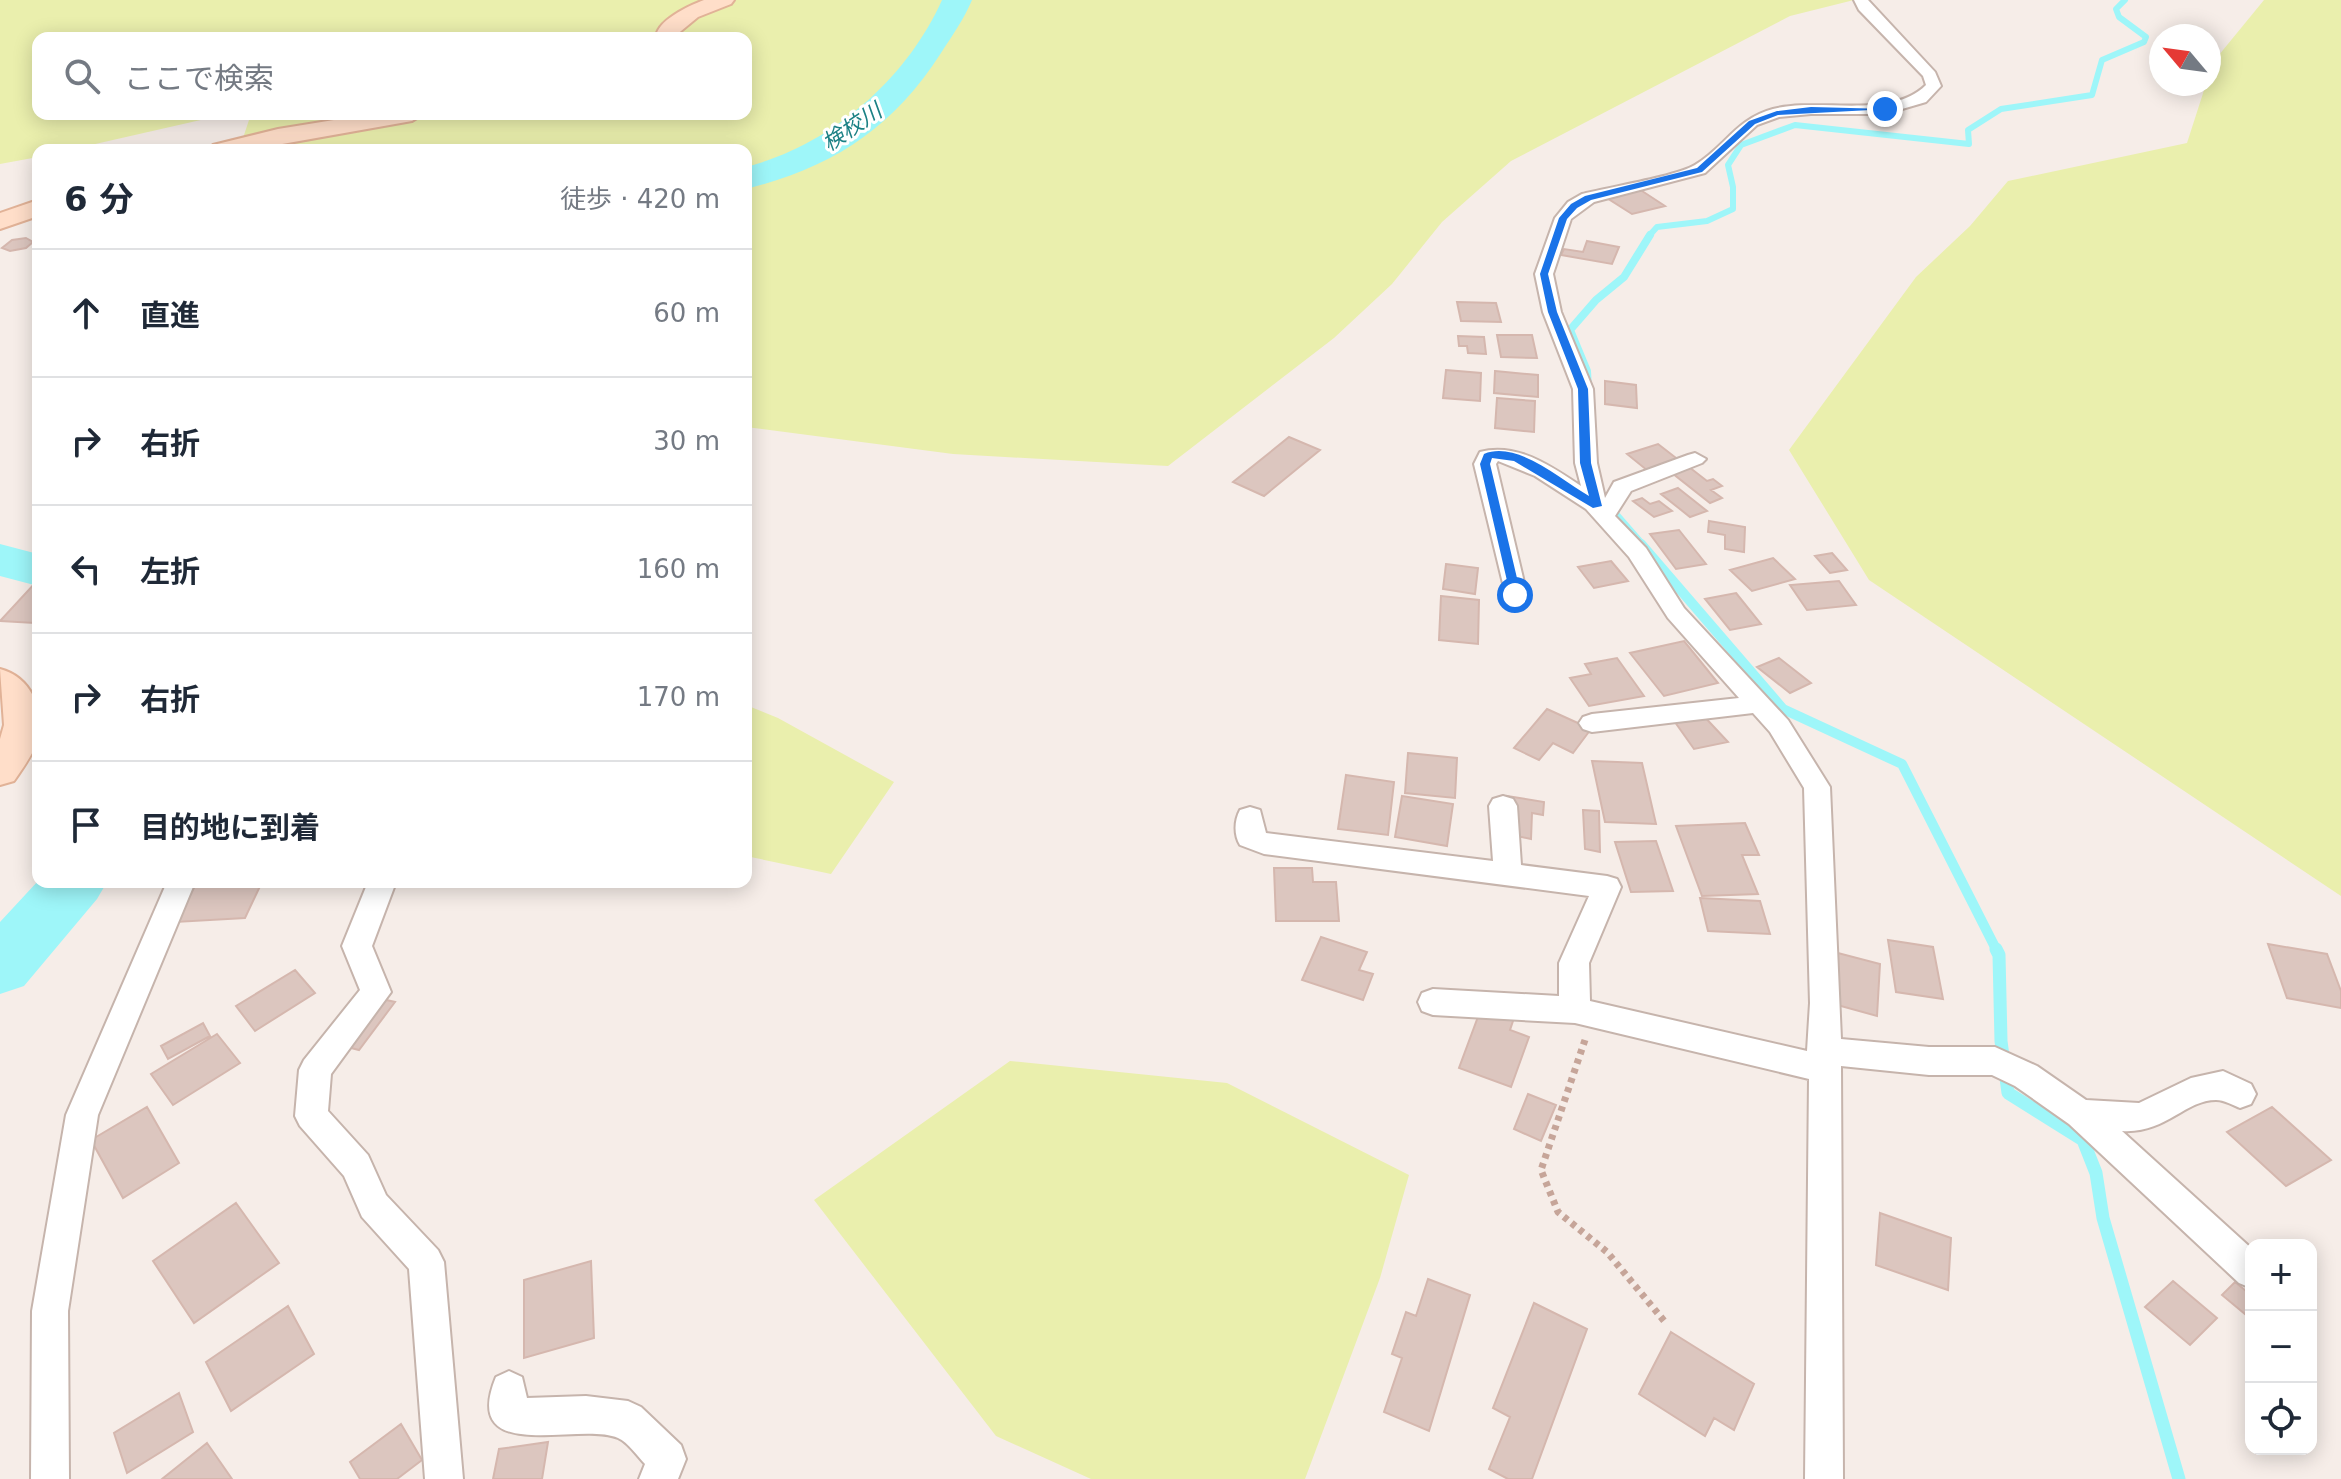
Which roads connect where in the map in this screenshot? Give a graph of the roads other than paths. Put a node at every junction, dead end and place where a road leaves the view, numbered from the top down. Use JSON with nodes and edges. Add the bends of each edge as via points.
{"nodes":[{"id":1,"x":724,"y":0,"type":"edge"},
{"id":2,"x":1861,"y":0,"type":"edge"},
{"id":3,"x":667,"y":32,"type":"edge"},
{"id":4,"x":375,"y":120,"type":"edge"},
{"id":5,"x":245,"y":144,"type":"edge"},
{"id":6,"x":32,"y":209,"type":"edge"},
{"id":7,"x":0,"y":222,"type":"edge"},
{"id":8,"x":1695,"y":459,"type":"dead end"},
{"id":9,"x":1605,"y":506,"type":"junction"},
{"id":10,"x":1515,"y":595,"type":"dead end"},
{"id":11,"x":0,"y":681,"type":"edge"},
{"id":12,"x":1759,"y":704,"type":"junction"},
{"id":13,"x":1592,"y":723,"type":"dead end"},
{"id":14,"x":0,"y":771,"type":"edge"},
{"id":15,"x":1503,"y":806,"type":"dead end"},
{"id":16,"x":1250,"y":817,"type":"dead end"},
{"id":17,"x":1508,"y":875,"type":"junction"},
{"id":18,"x":179,"y":888,"type":"edge"},
{"id":19,"x":380,"y":888,"type":"edge"},
{"id":20,"x":1433,"y":1002,"type":"dead end"},
{"id":21,"x":1575,"y":1010,"type":"junction"},
{"id":22,"x":1822,"y":1060,"type":"junction"},
{"id":23,"x":2240,"y":1094,"type":"dead end"},
{"id":24,"x":2080,"y":1114,"type":"junction"},
{"id":25,"x":2245,"y":1265,"type":"edge"},
{"id":26,"x":509,"y":1390,"type":"dead end"},
{"id":27,"x":50,"y":1479,"type":"edge"},
{"id":28,"x":444,"y":1479,"type":"edge"},
{"id":29,"x":658,"y":1479,"type":"edge"},
{"id":30,"x":1824,"y":1479,"type":"edge"}],
"edges":[{"from":1,"to":3,"type":"street","via":[[697,9]]},
{"from":2,"to":9,"type":"street","via":[[1930,75],[1934,86],[1921,99],[1885,109],[1777,113],[1752,122],[1699,170],[1588,198],[1563,218],[1544,274],[1552,312],[1583,389],[1586,463]]},
{"from":4,"to":5,"type":"street"},
{"from":6,"to":7,"type":"street"},
{"from":8,"to":9,"type":"street","via":[[1622,487]]},
{"from":9,"to":10,"type":"street","via":[[1518,458],[1487,456]]},
{"from":9,"to":12,"type":"street","via":[[1676,613]]},
{"from":11,"to":14,"type":"street","via":[[21,704],[23,734]]},
{"from":12,"to":13,"type":"street"},
{"from":12,"to":22,"type":"street","via":[[1817,787],[1825,1003]]},
{"from":15,"to":17,"type":"street"},
{"from":16,"to":17,"type":"street","via":[[1250,838],[1264,843]]},
{"from":17,"to":21,"type":"street","via":[[1607,887],[1574,963]]},
{"from":18,"to":27,"type":"street","via":[[82,1115],[50,1311]]},
{"from":19,"to":28,"type":"street","via":[[357,946],[376,992],[315,1070],[311,1116],[356,1166],[374,1206],[426,1262]]},
{"from":20,"to":21,"type":"street"},
{"from":21,"to":22,"type":"street"},
{"from":22,"to":24,"type":"street","via":[[1995,1061]]},
{"from":22,"to":30,"type":"street"},
{"from":23,"to":24,"type":"street","via":[[2223,1085],[2202,1088],[2142,1118]]},
{"from":24,"to":25,"type":"street"},
{"from":26,"to":29,"type":"street","via":[[508,1407],[517,1417],[628,1420],[667,1459]]}]}
